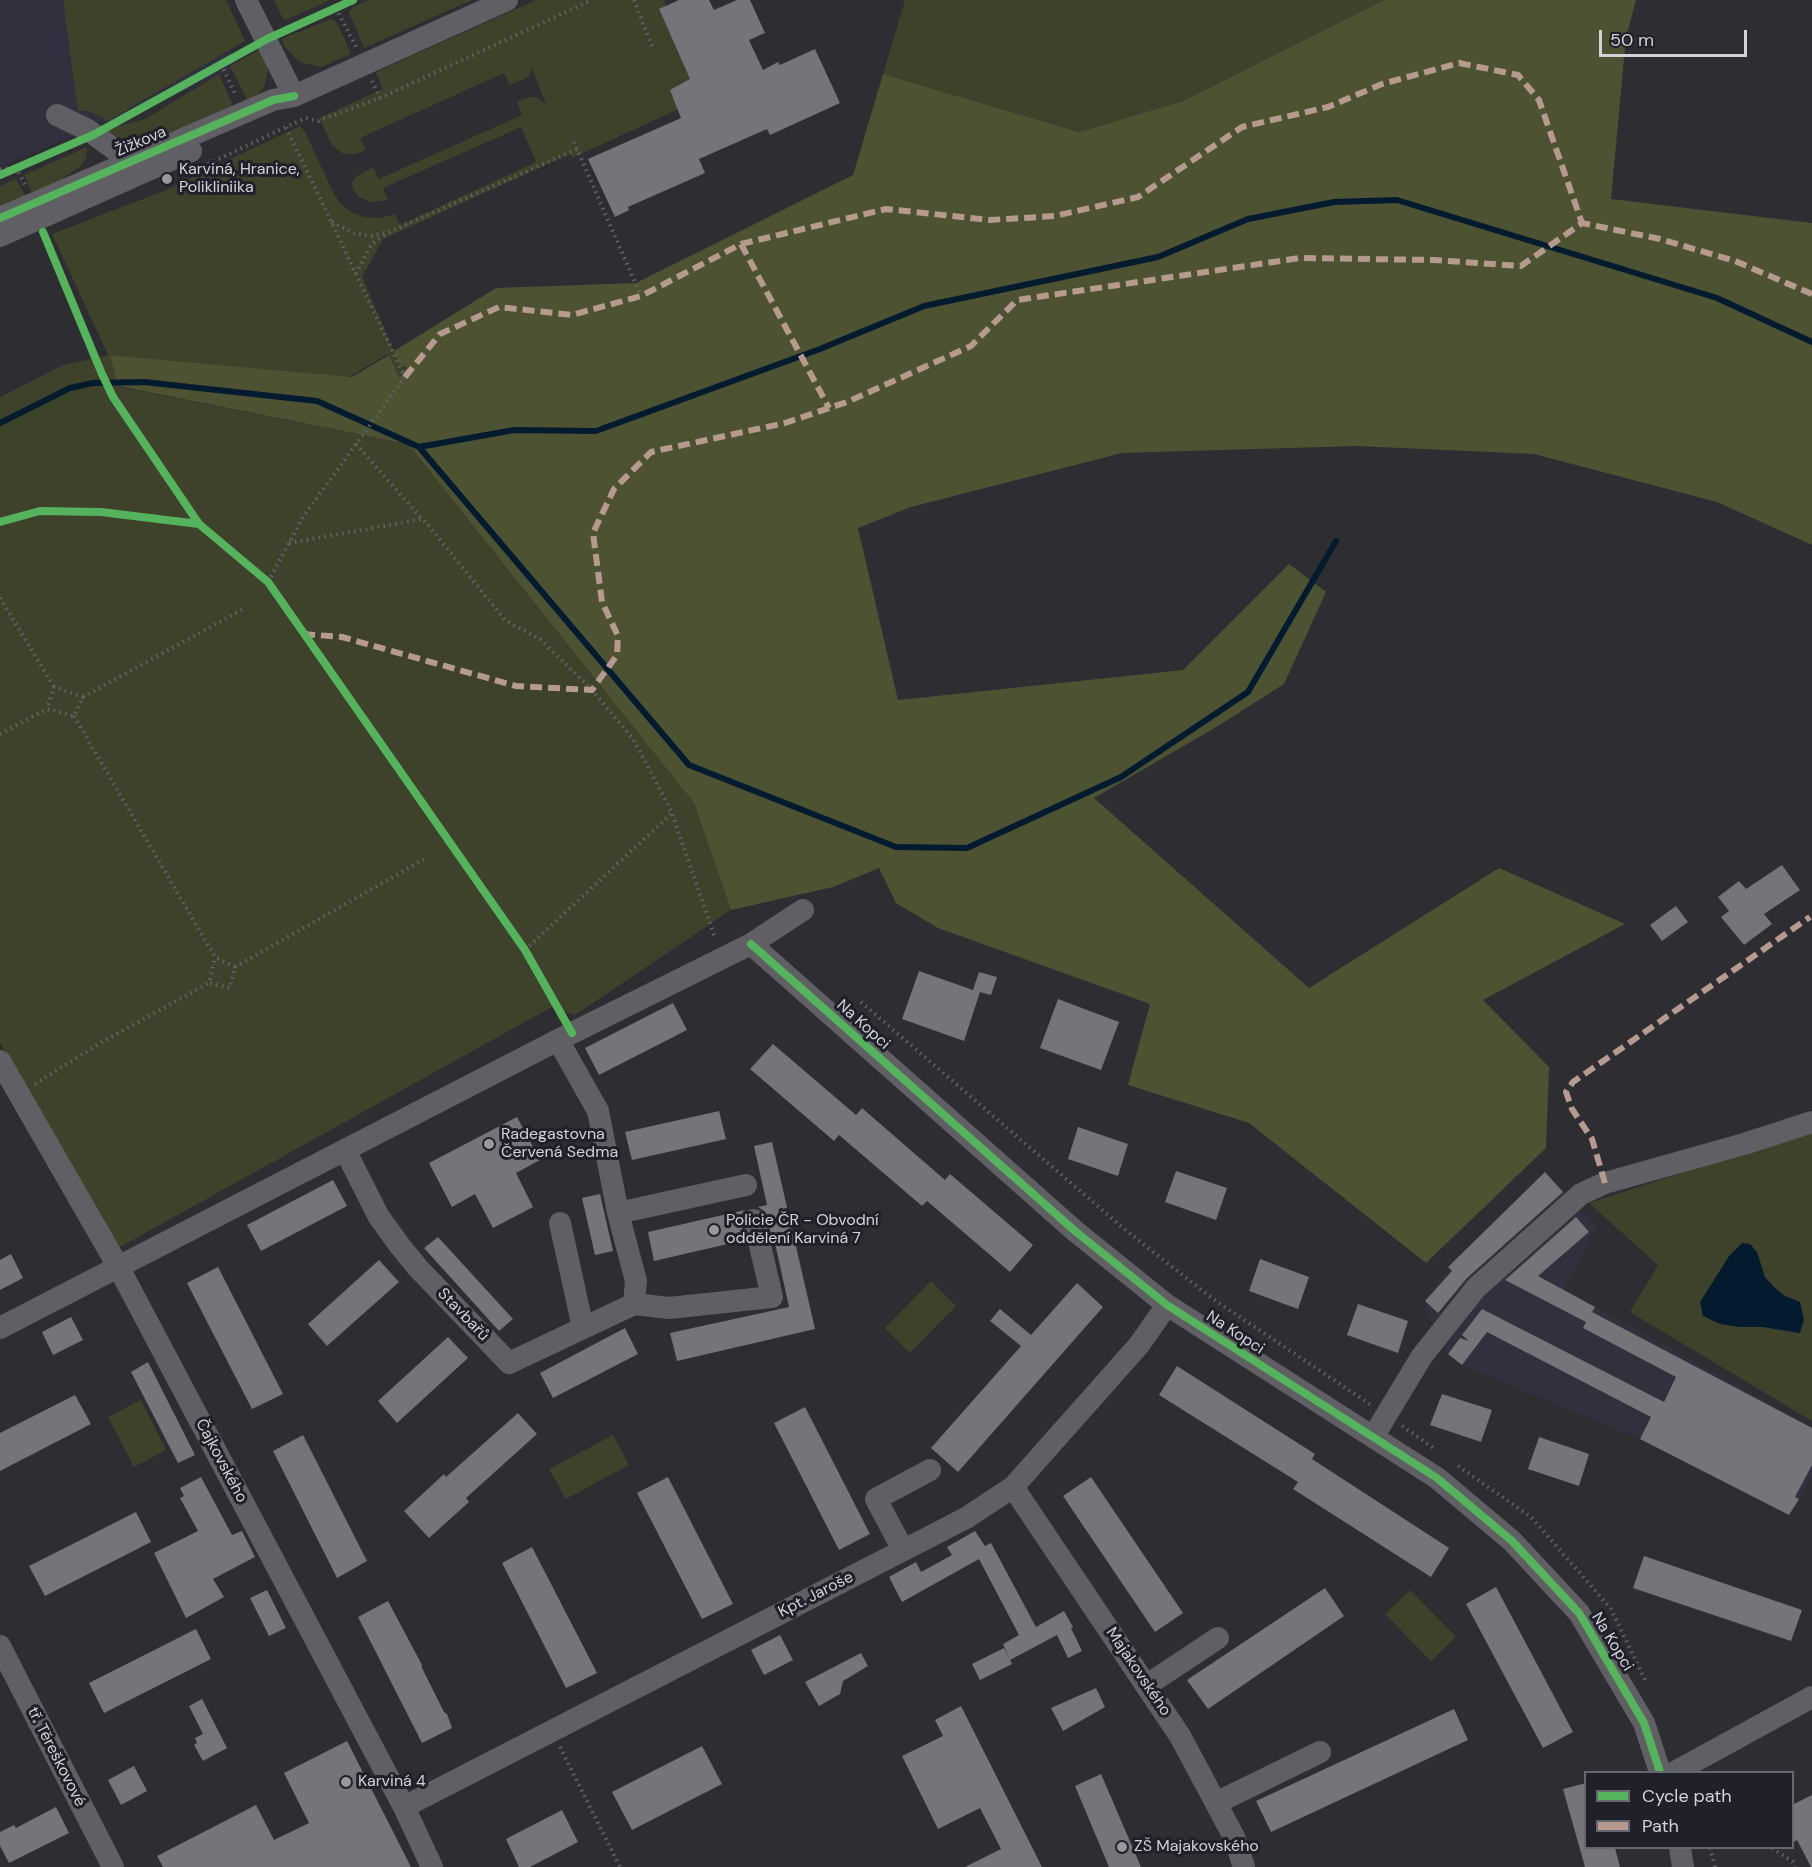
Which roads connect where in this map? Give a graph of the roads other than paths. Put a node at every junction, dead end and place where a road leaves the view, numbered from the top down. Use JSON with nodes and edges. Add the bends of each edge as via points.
{"nodes":[{"id":1,"x":246,"y":0,"type":"edge"},
{"id":2,"x":507,"y":0,"type":"edge"},
{"id":3,"x":294,"y":96,"type":"junction"},
{"id":4,"x":57,"y":115,"type":"dead end"},
{"id":5,"x":93,"y":135,"type":"junction"},
{"id":6,"x":137,"y":158,"type":"junction"},
{"id":7,"x":82,"y":183,"type":"junction"},
{"id":8,"x":0,"y":218,"type":"edge"},
{"id":9,"x":0,"y":236,"type":"edge"},
{"id":10,"x":803,"y":910,"type":"dead end"},
{"id":11,"x":751,"y":944,"type":"junction"},
{"id":12,"x":558,"y":1040,"type":"junction"},
{"id":13,"x":0,"y":1061,"type":"edge"},
{"id":14,"x":1812,"y":1122,"type":"edge"},
{"id":15,"x":345,"y":1150,"type":"junction"},
{"id":16,"x":746,"y":1185,"type":"dead end"},
{"id":17,"x":618,"y":1213,"type":"junction"},
{"id":18,"x":754,"y":1220,"type":"dead end"},
{"id":19,"x":560,"y":1223,"type":"dead end"},
{"id":20,"x":119,"y":1268,"type":"junction"},
{"id":21,"x":634,"y":1304,"type":"junction"},
{"id":22,"x":1167,"y":1305,"type":"junction"},
{"id":23,"x":0,"y":1328,"type":"edge"},
{"id":24,"x":583,"y":1328,"type":"junction"},
{"id":25,"x":1373,"y":1437,"type":"junction"},
{"id":26,"x":930,"y":1470,"type":"dead end"},
{"id":27,"x":1013,"y":1487,"type":"junction"},
{"id":28,"x":903,"y":1550,"type":"junction"},
{"id":29,"x":1218,"y":1638,"type":"dead end"},
{"id":30,"x":0,"y":1646,"type":"edge"},
{"id":31,"x":1147,"y":1685,"type":"junction"},
{"id":32,"x":1812,"y":1697,"type":"edge"},
{"id":33,"x":1320,"y":1752,"type":"dead end"},
{"id":34,"x":1659,"y":1771,"type":"edge"},
{"id":35,"x":1679,"y":1771,"type":"edge"},
{"id":36,"x":1216,"y":1803,"type":"junction"},
{"id":37,"x":404,"y":1807,"type":"junction"},
{"id":38,"x":1680,"y":1849,"type":"edge"},
{"id":39,"x":113,"y":1867,"type":"edge"},
{"id":40,"x":432,"y":1867,"type":"edge"},
{"id":41,"x":1244,"y":1867,"type":"edge"},
{"id":42,"x":1683,"y":1867,"type":"edge"}],
"edges":[{"from":1,"to":3,"type":"street"},
{"from":2,"to":3,"type":"street","name":"Žižkova"},
{"from":3,"to":6,"type":"street","name":"Žižkova","via":[[273,100]]},
{"from":3,"to":9,"type":"street","name":"Žižkova","via":[[281,111]]},
{"from":4,"to":5,"type":"street"},
{"from":5,"to":6,"type":"street","via":[[122,155]]},
{"from":5,"to":7,"type":"street","via":[[92,161]]},
{"from":6,"to":7,"type":"street","name":"Žižkova"},
{"from":7,"to":8,"type":"street","name":"Žižkova"},
{"from":10,"to":11,"type":"street"},
{"from":11,"to":12,"type":"street"},
{"from":11,"to":22,"type":"street","name":"Na Kopci","via":[[1075,1231]]},
{"from":12,"to":15,"type":"street"},
{"from":12,"to":17,"type":"street","via":[[598,1111]]},
{"from":13,"to":20,"type":"street","name":"Čajkovského"},
{"from":14,"to":25,"type":"street","via":[[1605,1183],[1581,1194],[1476,1288],[1422,1356]]},
{"from":15,"to":20,"type":"street"},
{"from":15,"to":24,"type":"street","name":"Stavbařů","via":[[379,1217],[400,1246],[509,1363]]},
{"from":16,"to":17,"type":"street"},
{"from":17,"to":21,"type":"street","via":[[636,1281]]},
{"from":18,"to":21,"type":"street","via":[[772,1297],[669,1308]]},
{"from":19,"to":24,"type":"street"},
{"from":20,"to":23,"type":"street"},
{"from":20,"to":37,"type":"street","name":"Čajkovského"},
{"from":21,"to":24,"type":"street","name":"Stavbařů"},
{"from":22,"to":25,"type":"street","name":"Na Kopci"},
{"from":22,"to":27,"type":"street","name":"Kpt. Jaroše","via":[[1139,1345]]},
{"from":25,"to":34,"type":"street","name":"Na Kopci","via":[[1437,1478],[1512,1541],[1579,1613],[1644,1723]]},
{"from":26,"to":28,"type":"street","via":[[876,1499]]},
{"from":27,"to":28,"type":"street","name":"Kpt. Jaroše","via":[[966,1518]]},
{"from":27,"to":31,"type":"street","name":"Majakovského"},
{"from":28,"to":37,"type":"street","name":"Kpt. Jaroše"},
{"from":29,"to":31,"type":"street"},
{"from":30,"to":39,"type":"street","name":"tř. Těreškovové"},
{"from":31,"to":36,"type":"street","name":"Majakovského"},
{"from":32,"to":35,"type":"street"},
{"from":33,"to":36,"type":"street"},
{"from":36,"to":41,"type":"street","name":"Majakovského"},
{"from":37,"to":40,"type":"street","name":"Čajkovského"},
{"from":38,"to":42,"type":"street"}]}
